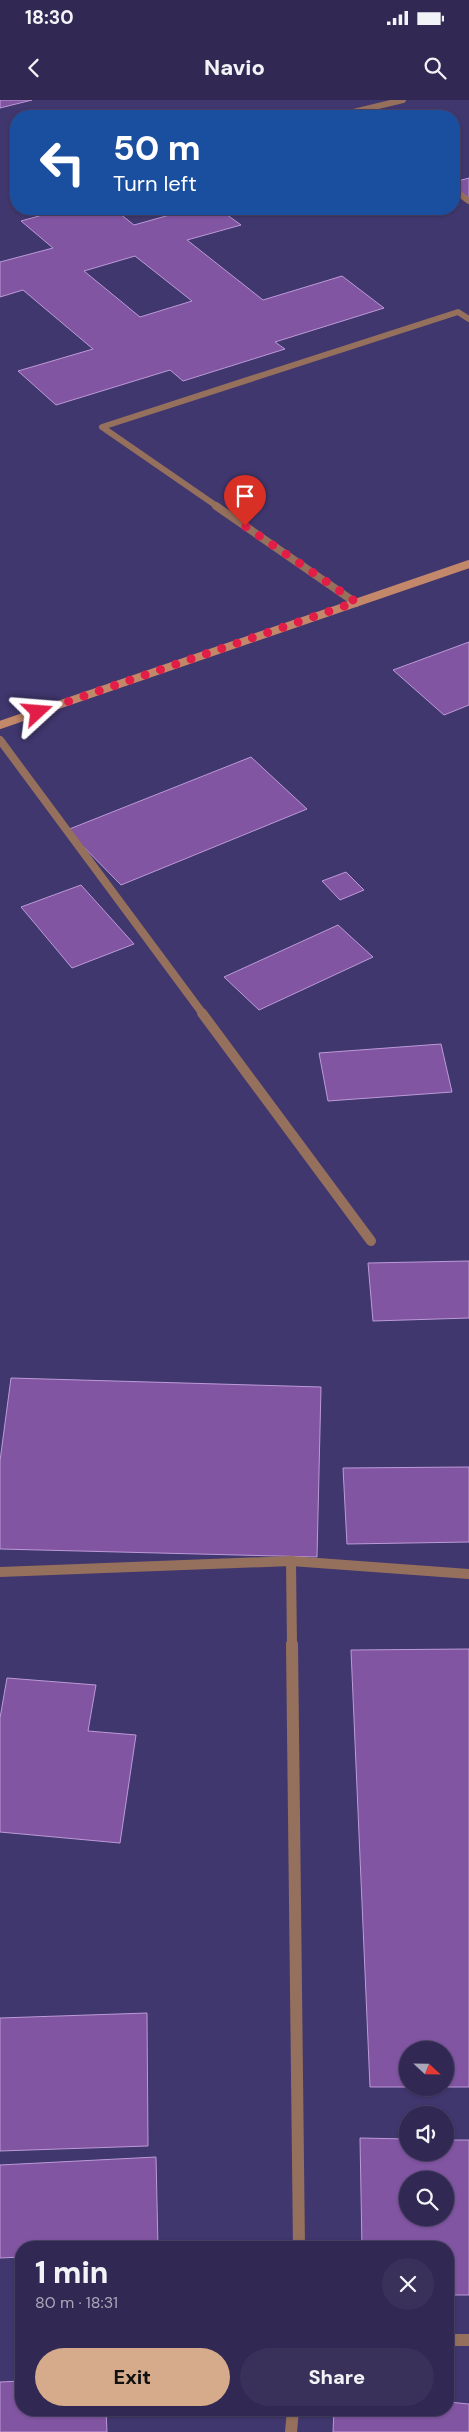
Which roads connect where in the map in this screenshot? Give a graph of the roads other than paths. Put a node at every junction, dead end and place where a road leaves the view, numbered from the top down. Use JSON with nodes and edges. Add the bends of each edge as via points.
{"nodes":[{"id":1,"x":403,"y":100,"type":"edge"},
{"id":2,"x":362,"y":110,"type":"edge"},
{"id":3,"x":469,"y":319,"type":"edge"},
{"id":4,"x":469,"y":564,"type":"edge"},
{"id":5,"x":356,"y":602,"type":"junction"},
{"id":6,"x":0,"y":725,"type":"edge"},
{"id":7,"x":0,"y":740,"type":"edge"},
{"id":8,"x":371,"y":1241,"type":"dead end"},
{"id":9,"x":291,"y":1561,"type":"junction"},
{"id":10,"x":0,"y":1572,"type":"edge"},
{"id":11,"x":469,"y":1574,"type":"edge"},
{"id":12,"x":299,"y":2241,"type":"edge"},
{"id":13,"x":454,"y":2340,"type":"edge"},
{"id":14,"x":469,"y":2340,"type":"edge"},
{"id":15,"x":292,"y":2416,"type":"edge"},
{"id":16,"x":291,"y":2432,"type":"edge"}],
"edges":[{"from":1,"to":2,"type":"street"},
{"from":3,"to":5,"type":"street","via":[[458,312],[102,427]]},
{"from":4,"to":5,"type":"main road"},
{"from":5,"to":6,"type":"main road"},
{"from":7,"to":8,"type":"street"},
{"from":9,"to":10,"type":"street"},
{"from":9,"to":11,"type":"street"},
{"from":9,"to":12,"type":"street"},
{"from":13,"to":14,"type":"street"},
{"from":15,"to":16,"type":"street"}]}
